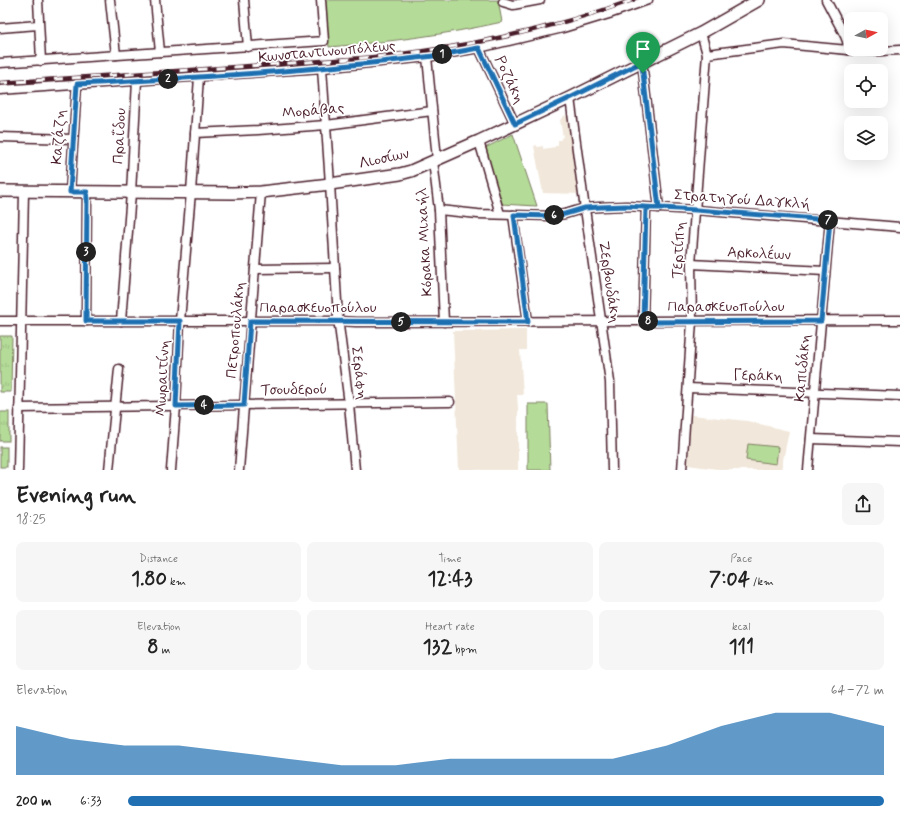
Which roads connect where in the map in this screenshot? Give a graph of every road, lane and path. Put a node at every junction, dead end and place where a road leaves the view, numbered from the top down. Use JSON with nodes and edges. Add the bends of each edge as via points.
{"nodes":[{"id":1,"x":38,"y":0,"type":"edge"},
{"id":2,"x":110,"y":0,"type":"edge"},
{"id":3,"x":155,"y":0,"type":"edge"},
{"id":4,"x":244,"y":0,"type":"edge"},
{"id":5,"x":321,"y":0,"type":"edge"},
{"id":6,"x":540,"y":0,"type":"edge"},
{"id":7,"x":648,"y":0,"type":"edge"},
{"id":8,"x":759,"y":0,"type":"edge"},
{"id":9,"x":826,"y":0,"type":"edge"},
{"id":10,"x":503,"y":2,"type":"dead end"},
{"id":11,"x":741,"y":5,"type":"edge"},
{"id":12,"x":38,"y":25,"type":"junction"},
{"id":13,"x":0,"y":28,"type":"edge"},
{"id":14,"x":844,"y":32,"type":"edge"},
{"id":15,"x":701,"y":33,"type":"junction"},
{"id":16,"x":248,"y":47,"type":"junction"},
{"id":17,"x":479,"y":48,"type":"junction"},
{"id":18,"x":844,"y":50,"type":"edge"},
{"id":19,"x":900,"y":50,"type":"edge"},
{"id":20,"x":888,"y":51,"type":"edge"},
{"id":21,"x":160,"y":52,"type":"junction"},
{"id":22,"x":707,"y":54,"type":"junction"},
{"id":23,"x":116,"y":56,"type":"junction"},
{"id":24,"x":427,"y":57,"type":"junction"},
{"id":25,"x":41,"y":61,"type":"junction"},
{"id":26,"x":642,"y":62,"type":"junction"},
{"id":27,"x":0,"y":63,"type":"edge"},
{"id":28,"x":322,"y":68,"type":"junction"},
{"id":29,"x":199,"y":77,"type":"junction"},
{"id":30,"x":137,"y":81,"type":"junction"},
{"id":31,"x":77,"y":84,"type":"junction"},
{"id":32,"x":0,"y":90,"type":"edge"},
{"id":33,"x":570,"y":98,"type":"junction"},
{"id":34,"x":432,"y":111,"type":"junction"},
{"id":35,"x":515,"y":124,"type":"junction"},
{"id":36,"x":326,"y":125,"type":"junction"},
{"id":37,"x":195,"y":132,"type":"junction"},
{"id":38,"x":0,"y":137,"type":"edge"},
{"id":39,"x":73,"y":139,"type":"junction"},
{"id":40,"x":479,"y":141,"type":"junction"},
{"id":41,"x":435,"y":160,"type":"junction"},
{"id":42,"x":330,"y":184,"type":"junction"},
{"id":43,"x":0,"y":191,"type":"edge"},
{"id":44,"x":24,"y":192,"type":"junction"},
{"id":45,"x":70,"y":192,"type":"junction"},
{"id":46,"x":87,"y":192,"type":"junction"},
{"id":47,"x":130,"y":192,"type":"junction"},
{"id":48,"x":191,"y":192,"type":"junction"},
{"id":49,"x":261,"y":192,"type":"junction"},
{"id":50,"x":585,"y":208,"type":"junction"},
{"id":51,"x":646,"y":208,"type":"junction"},
{"id":52,"x":659,"y":208,"type":"junction"},
{"id":53,"x":439,"y":210,"type":"junction"},
{"id":54,"x":696,"y":210,"type":"junction"},
{"id":55,"x":500,"y":214,"type":"junction"},
{"id":56,"x":514,"y":215,"type":"junction"},
{"id":57,"x":830,"y":220,"type":"junction"},
{"id":58,"x":900,"y":227,"type":"edge"},
{"id":59,"x":691,"y":264,"type":"junction"},
{"id":60,"x":334,"y":268,"type":"junction"},
{"id":61,"x":255,"y":269,"type":"junction"},
{"id":62,"x":826,"y":271,"type":"junction"},
{"id":63,"x":900,"y":320,"type":"edge"},
{"id":64,"x":0,"y":321,"type":"edge"},
{"id":65,"x":21,"y":321,"type":"junction"},
{"id":66,"x":86,"y":321,"type":"junction"},
{"id":67,"x":121,"y":321,"type":"junction"},
{"id":68,"x":180,"y":321,"type":"junction"},
{"id":69,"x":250,"y":321,"type":"junction"},
{"id":70,"x":338,"y":321,"type":"junction"},
{"id":71,"x":692,"y":321,"type":"junction"},
{"id":72,"x":821,"y":321,"type":"junction"},
{"id":73,"x":444,"y":322,"type":"junction"},
{"id":74,"x":528,"y":322,"type":"junction"},
{"id":75,"x":601,"y":322,"type":"junction"},
{"id":76,"x":643,"y":322,"type":"junction"},
{"id":77,"x":119,"y":369,"type":"dead end"},
{"id":78,"x":688,"y":388,"type":"junction"},
{"id":79,"x":815,"y":392,"type":"junction"},
{"id":80,"x":900,"y":396,"type":"edge"},
{"id":81,"x":450,"y":402,"type":"dead end"},
{"id":82,"x":350,"y":404,"type":"junction"},
{"id":83,"x":244,"y":405,"type":"junction"},
{"id":84,"x":176,"y":406,"type":"junction"},
{"id":85,"x":115,"y":407,"type":"junction"},
{"id":86,"x":19,"y":408,"type":"junction"},
{"id":87,"x":810,"y":439,"type":"junction"},
{"id":88,"x":900,"y":442,"type":"edge"},
{"id":89,"x":18,"y":470,"type":"edge"},
{"id":90,"x":109,"y":470,"type":"edge"},
{"id":91,"x":171,"y":470,"type":"edge"},
{"id":92,"x":239,"y":470,"type":"edge"},
{"id":93,"x":355,"y":470,"type":"edge"},
{"id":94,"x":612,"y":470,"type":"edge"},
{"id":95,"x":682,"y":470,"type":"edge"},
{"id":96,"x":808,"y":470,"type":"edge"}],
"edges":[{"from":1,"to":12,"type":"street"},
{"from":2,"to":23,"type":"street"},
{"from":3,"to":21,"type":"street"},
{"from":4,"to":16,"type":"street"},
{"from":5,"to":16,"type":"street","name":"Κωνσταντινουπόλεως","via":[[324,42]]},
{"from":6,"to":10,"type":"street","via":[[513,5]]},
{"from":7,"to":17,"type":"street","name":"Κωνσταντινουπόλεως","via":[[563,28]]},
{"from":8,"to":11,"type":"main road","name":"Λιοσίων"},
{"from":9,"to":14,"type":"street"},
{"from":11,"to":15,"type":"main road","name":"Λιοσίων"},
{"from":12,"to":13,"type":"street"},
{"from":12,"to":25,"type":"street"},
{"from":15,"to":22,"type":"street","name":"Τερτίπη"},
{"from":15,"to":26,"type":"main road","name":"Λιοσίων"},
{"from":16,"to":21,"type":"street","name":"Κωνσταντινουπόλεως"},
{"from":17,"to":24,"type":"street","name":"Κωνσταντινουπόλεως"},
{"from":17,"to":35,"type":"street","name":"Ροζάκη"},
{"from":18,"to":22,"type":"street","via":[[784,44]]},
{"from":19,"to":20,"type":"street"},
{"from":21,"to":23,"type":"street","name":"Κωνσταντινουπόλεως"},
{"from":22,"to":54,"type":"street","name":"Τερτίπη"},
{"from":23,"to":25,"type":"street","name":"Κωνσταντινουπόλεως"},
{"from":24,"to":28,"type":"street","name":"Κωνσταντινουπόλεως"},
{"from":24,"to":34,"type":"street","name":"Κόρακα Μιχαήλ"},
{"from":25,"to":27,"type":"street","name":"Κωνσταντινουπόλεως"},
{"from":26,"to":33,"type":"main road","name":"Λιοσίων"},
{"from":26,"to":52,"type":"street"},
{"from":28,"to":29,"type":"street","name":"Κωνσταντινουπόλεως"},
{"from":28,"to":36,"type":"street","name":"Σεράφη"},
{"from":29,"to":30,"type":"street","name":"Κωνσταντινουπόλεως"},
{"from":29,"to":37,"type":"street","name":"Μωραιτίνη"},
{"from":30,"to":31,"type":"street","name":"Κωνσταντινουπόλεως"},
{"from":30,"to":47,"type":"street","name":"Πραΐδου"},
{"from":31,"to":32,"type":"street","name":"Κωνσταντινουπόλεως"},
{"from":31,"to":39,"type":"street","name":"Καζάζη"},
{"from":33,"to":35,"type":"main road","name":"Λιοσίων"},
{"from":33,"to":50,"type":"street","name":"Ζερβουδάκη"},
{"from":34,"to":36,"type":"street","name":"Μοράβας"},
{"from":34,"to":41,"type":"street","name":"Κόρακα Μιχαήλ"},
{"from":35,"to":40,"type":"main road","name":"Λιοσίων"},
{"from":36,"to":37,"type":"street","name":"Μοράβας"},
{"from":36,"to":42,"type":"street","name":"Σεράφη"},
{"from":37,"to":48,"type":"street","name":"Μωραιτίνη"},
{"from":38,"to":39,"type":"street"},
{"from":39,"to":45,"type":"street","name":"Καζάζη"},
{"from":40,"to":41,"type":"main road","name":"Λιοσίων"},
{"from":40,"to":55,"type":"street"},
{"from":41,"to":42,"type":"main road","name":"Λιοσίων","via":[[400,174]]},
{"from":41,"to":53,"type":"street","name":"Κόρακα Μιχαήλ"},
{"from":42,"to":49,"type":"main road","name":"Λιοσίων"},
{"from":42,"to":60,"type":"street","name":"Σεράφη"},
{"from":43,"to":44,"type":"main road","name":"Λιοσίων"},
{"from":44,"to":45,"type":"main road","name":"Λιοσίων"},
{"from":44,"to":65,"type":"street"},
{"from":45,"to":46,"type":"main road","name":"Λιοσίων"},
{"from":46,"to":47,"type":"main road","name":"Λιοσίων"},
{"from":46,"to":66,"type":"street"},
{"from":47,"to":48,"type":"main road","name":"Λιοσίων"},
{"from":47,"to":67,"type":"street","name":"Πραΐδου"},
{"from":48,"to":49,"type":"main road","name":"Λιοσίων"},
{"from":48,"to":68,"type":"street","name":"Μωραιτίνη"},
{"from":49,"to":61,"type":"street","name":"Πετροπουλάκη"},
{"from":50,"to":51,"type":"street","name":"Στρατηγού Δαγκλή"},
{"from":50,"to":56,"type":"street","name":"Στρατηγού Δαγκλή","via":[[551,216]]},
{"from":50,"to":75,"type":"street","name":"Ζερβουδάκη"},
{"from":51,"to":52,"type":"street","name":"Στρατηγού Δαγκλή"},
{"from":51,"to":76,"type":"street"},
{"from":52,"to":54,"type":"street","name":"Στρατηγού Δαγκλή"},
{"from":53,"to":55,"type":"street","name":"Στρατηγού Δαγκλή"},
{"from":53,"to":73,"type":"street","name":"Κόρακα Μιχαήλ"},
{"from":54,"to":57,"type":"street","name":"Στρατηγού Δαγκλή"},
{"from":54,"to":59,"type":"street","name":"Τερτίπη"},
{"from":55,"to":56,"type":"street","name":"Στρατηγού Δαγκλή"},
{"from":56,"to":74,"type":"street"},
{"from":57,"to":58,"type":"street","name":"Στρατηγού Δαγκλή"},
{"from":57,"to":62,"type":"street","name":"Καπιδάκη"},
{"from":59,"to":62,"type":"street","name":"Αρκολέων"},
{"from":59,"to":71,"type":"street","name":"Τερτίπη"},
{"from":60,"to":61,"type":"street"},
{"from":60,"to":70,"type":"street","name":"Σεράφη"},
{"from":61,"to":69,"type":"street","name":"Πετροπουλάκη"},
{"from":62,"to":72,"type":"street","name":"Καπιδάκη"},
{"from":63,"to":72,"type":"street","name":"Παρασκευοπούλου"},
{"from":64,"to":65,"type":"street","name":"Παρασκευοπούλου"},
{"from":65,"to":66,"type":"street","name":"Παρασκευοπούλου"},
{"from":65,"to":86,"type":"street"},
{"from":66,"to":67,"type":"street","name":"Παρασκευοπούλου"},
{"from":67,"to":68,"type":"street","name":"Παρασκευοπούλου"},
{"from":68,"to":69,"type":"street","name":"Παρασκευοπούλου"},
{"from":68,"to":84,"type":"street","name":"Μωραιτίνη"},
{"from":69,"to":70,"type":"street","name":"Παρασκευοπούλου"},
{"from":69,"to":83,"type":"street","name":"Πετροπουλάκη"},
{"from":70,"to":73,"type":"street","name":"Παρασκευοπούλου"},
{"from":70,"to":82,"type":"street","name":"Σεράφη"},
{"from":71,"to":72,"type":"street","name":"Παρασκευοπούλου"},
{"from":71,"to":76,"type":"street","name":"Παρασκευοπούλου"},
{"from":71,"to":78,"type":"street","name":"Τερτίπη"},
{"from":72,"to":79,"type":"street","name":"Καπιδάκη"},
{"from":73,"to":74,"type":"street","name":"Παρασκευοπούλου"},
{"from":74,"to":75,"type":"street","name":"Παρασκευοπούλου"},
{"from":75,"to":76,"type":"street","name":"Παρασκευοπούλου"},
{"from":75,"to":94,"type":"street","name":"Ζερβουδάκη","via":[[610,382]]},
{"from":77,"to":85,"type":"street"},
{"from":78,"to":79,"type":"street","name":"Γεράκη"},
{"from":78,"to":95,"type":"street","name":"Τερτίπη"},
{"from":79,"to":80,"type":"street","name":"Γεράκη"},
{"from":79,"to":87,"type":"street","name":"Καπιδάκη"},
{"from":81,"to":82,"type":"street","name":"Τσουδερού"},
{"from":82,"to":83,"type":"street","name":"Τσουδερού"},
{"from":82,"to":93,"type":"street","name":"Σεράφη"},
{"from":83,"to":84,"type":"street","name":"Τσουδερού"},
{"from":83,"to":92,"type":"street","name":"Πετροπουλάκη"},
{"from":84,"to":85,"type":"street","name":"Τσουδερού"},
{"from":84,"to":91,"type":"street","name":"Μωραιτίνη"},
{"from":85,"to":86,"type":"street","name":"Τσουδερού"},
{"from":85,"to":90,"type":"street"},
{"from":86,"to":89,"type":"street"},
{"from":87,"to":88,"type":"street"},
{"from":87,"to":96,"type":"street","name":"Καπιδάκη"}]}
